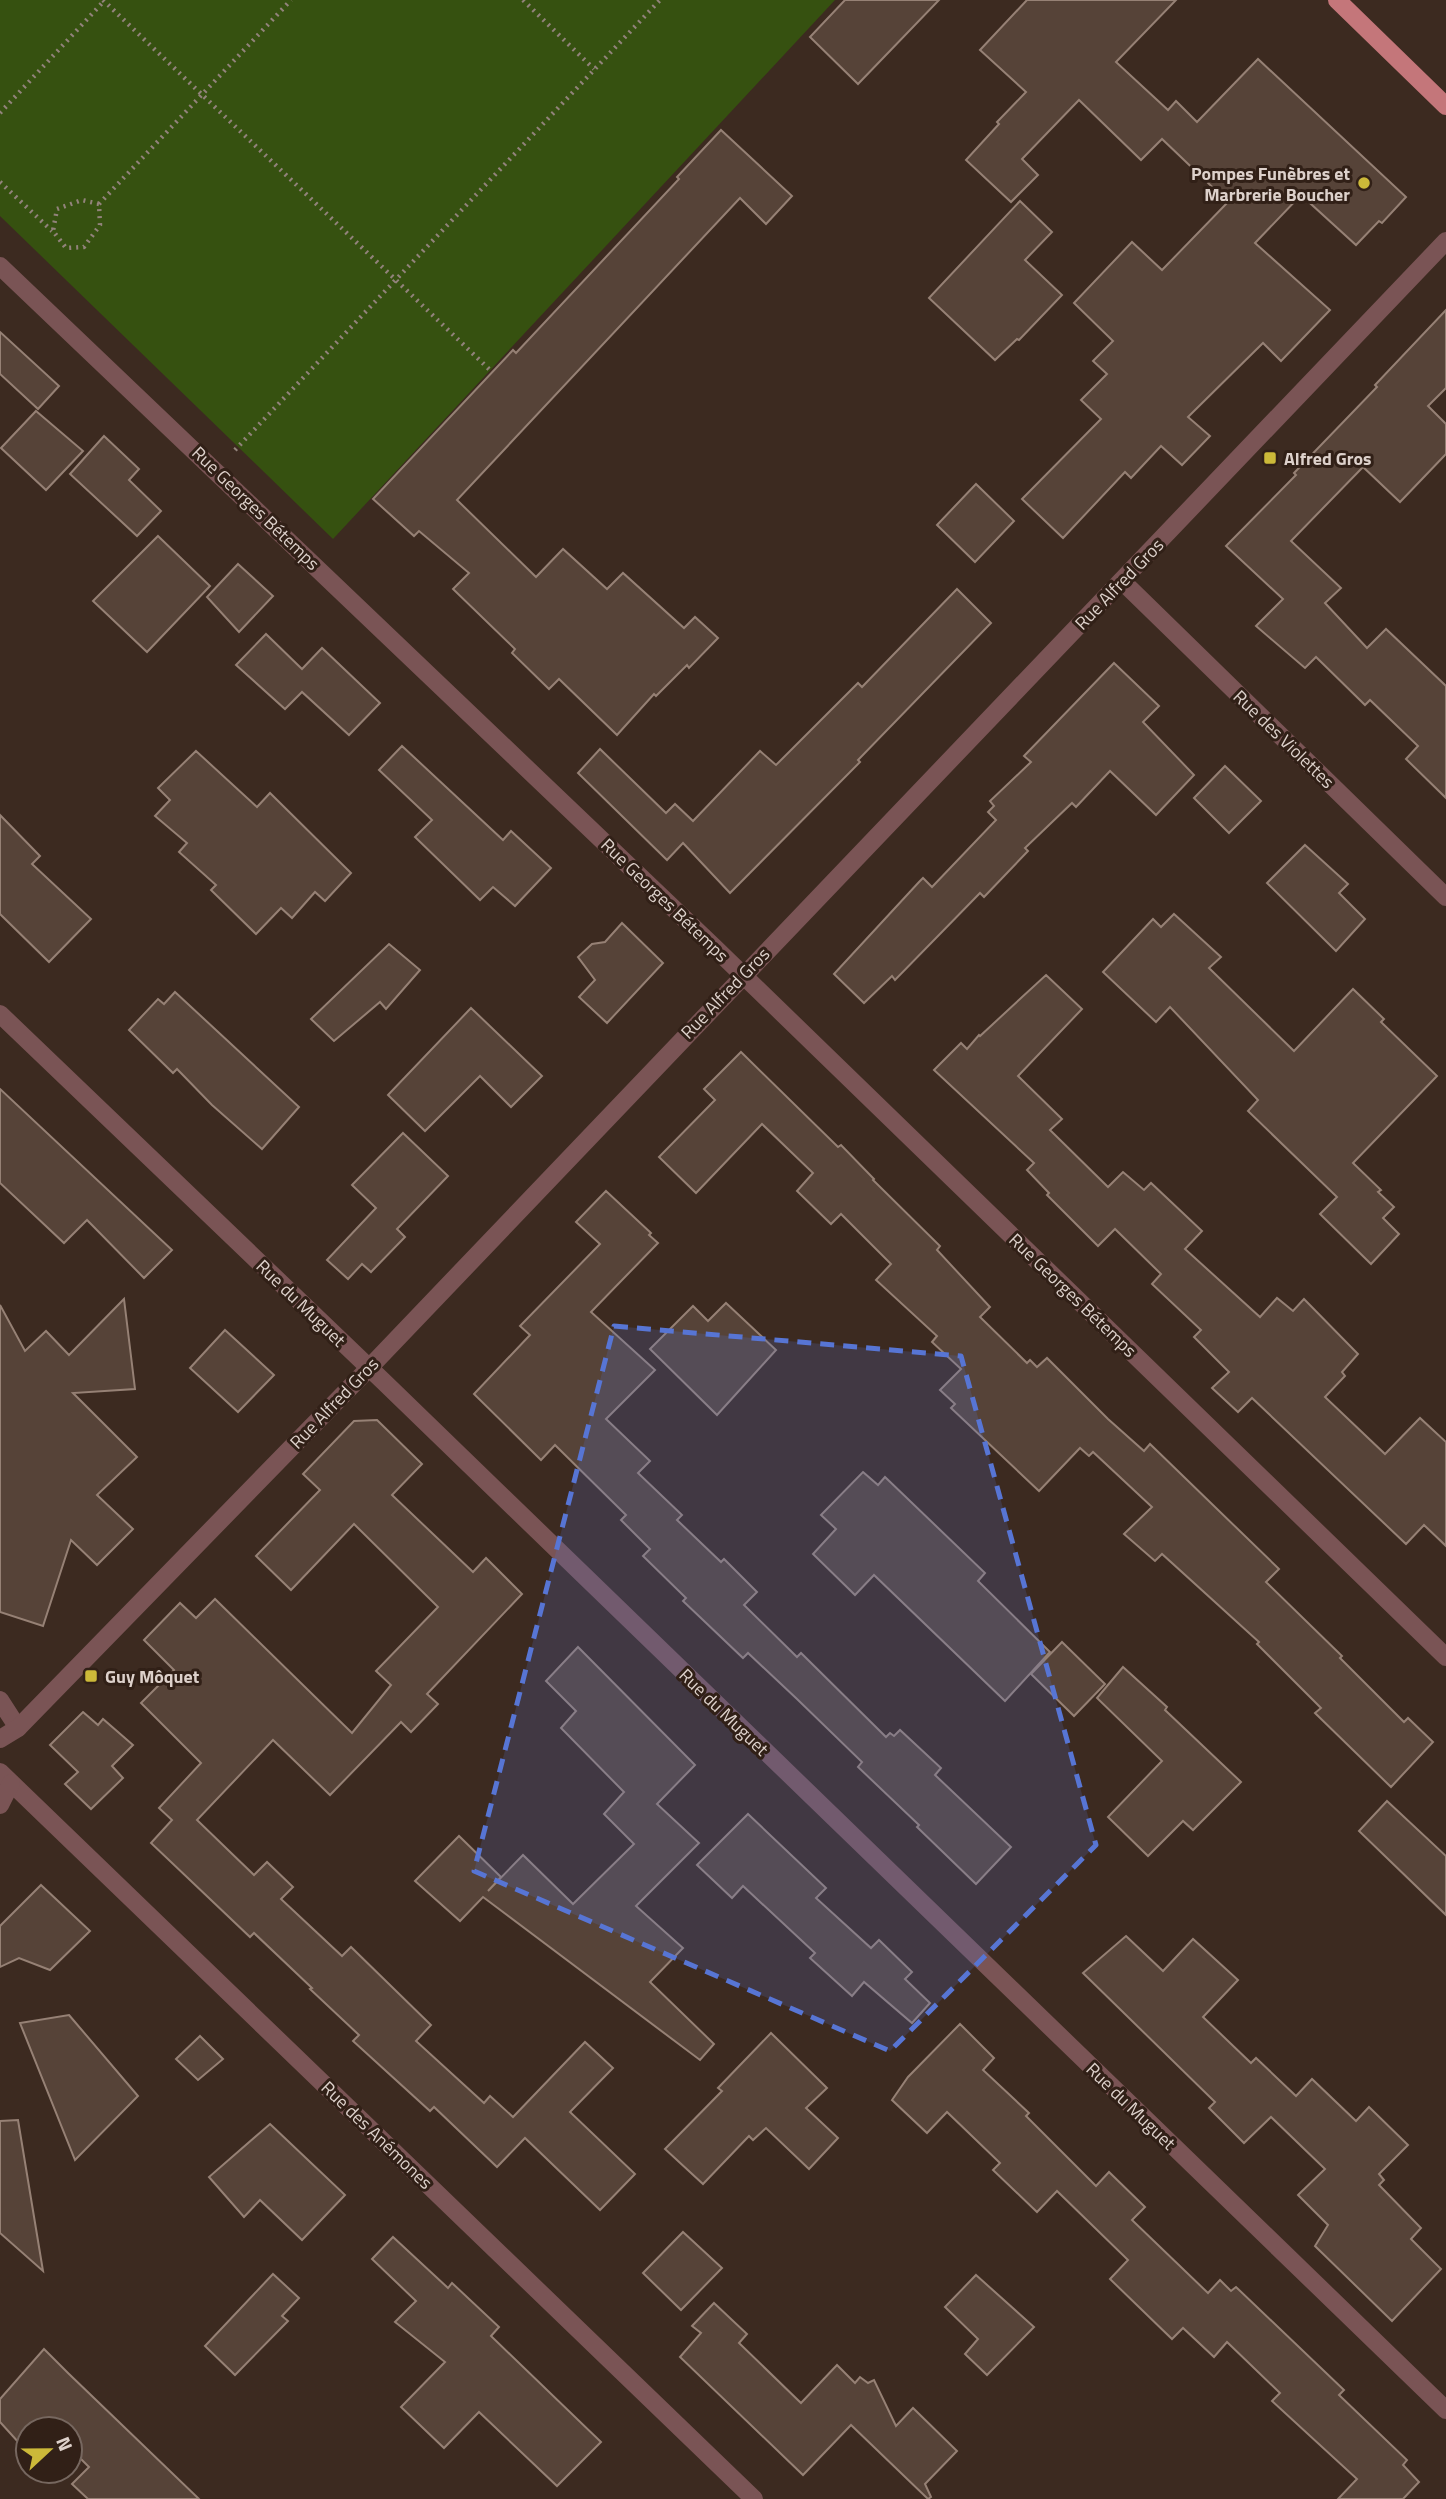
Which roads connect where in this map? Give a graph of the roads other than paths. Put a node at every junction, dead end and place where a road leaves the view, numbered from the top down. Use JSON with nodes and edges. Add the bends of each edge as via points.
{"nodes":[{"id":1,"x":1337,"y":0,"type":"edge"},
{"id":2,"x":1446,"y":106,"type":"edge"},
{"id":3,"x":1446,"y":241,"type":"edge"},
{"id":4,"x":0,"y":266,"type":"edge"},
{"id":5,"x":1122,"y":581,"type":"junction"},
{"id":6,"x":1446,"y":897,"type":"edge"},
{"id":7,"x":743,"y":974,"type":"junction"},
{"id":8,"x":0,"y":1014,"type":"edge"},
{"id":9,"x":369,"y":1368,"type":"junction"},
{"id":10,"x":1446,"y":1657,"type":"edge"},
{"id":11,"x":0,"y":1700,"type":"edge"},
{"id":12,"x":18,"y":1728,"type":"junction"},
{"id":13,"x":0,"y":1739,"type":"edge"},
{"id":14,"x":6,"y":1777,"type":"edge"},
{"id":15,"x":0,"y":1805,"type":"edge"},
{"id":16,"x":1446,"y":2410,"type":"edge"},
{"id":17,"x":754,"y":2499,"type":"edge"}],
"edges":[{"from":1,"to":2,"type":"main road"},
{"from":3,"to":5,"type":"street","name":"Rue Alfred Gros"},
{"from":4,"to":7,"type":"street","name":"Rue Georges Bétemps"},
{"from":5,"to":6,"type":"street","name":"Rue des Violettes"},
{"from":5,"to":7,"type":"street","name":"Rue Alfred Gros"},
{"from":7,"to":9,"type":"street","name":"Rue Alfred Gros"},
{"from":7,"to":10,"type":"street","name":"Rue Georges Bétemps"},
{"from":8,"to":9,"type":"street","name":"Rue du Muguet"},
{"from":9,"to":12,"type":"street","name":"Rue Alfred Gros"},
{"from":9,"to":16,"type":"street","name":"Rue du Muguet"},
{"from":11,"to":12,"type":"street"},
{"from":12,"to":13,"type":"street","name":"Rue Alfred Gros"},
{"from":14,"to":15,"type":"street"},
{"from":14,"to":17,"type":"street","name":"Rue des Anémones"}]}
